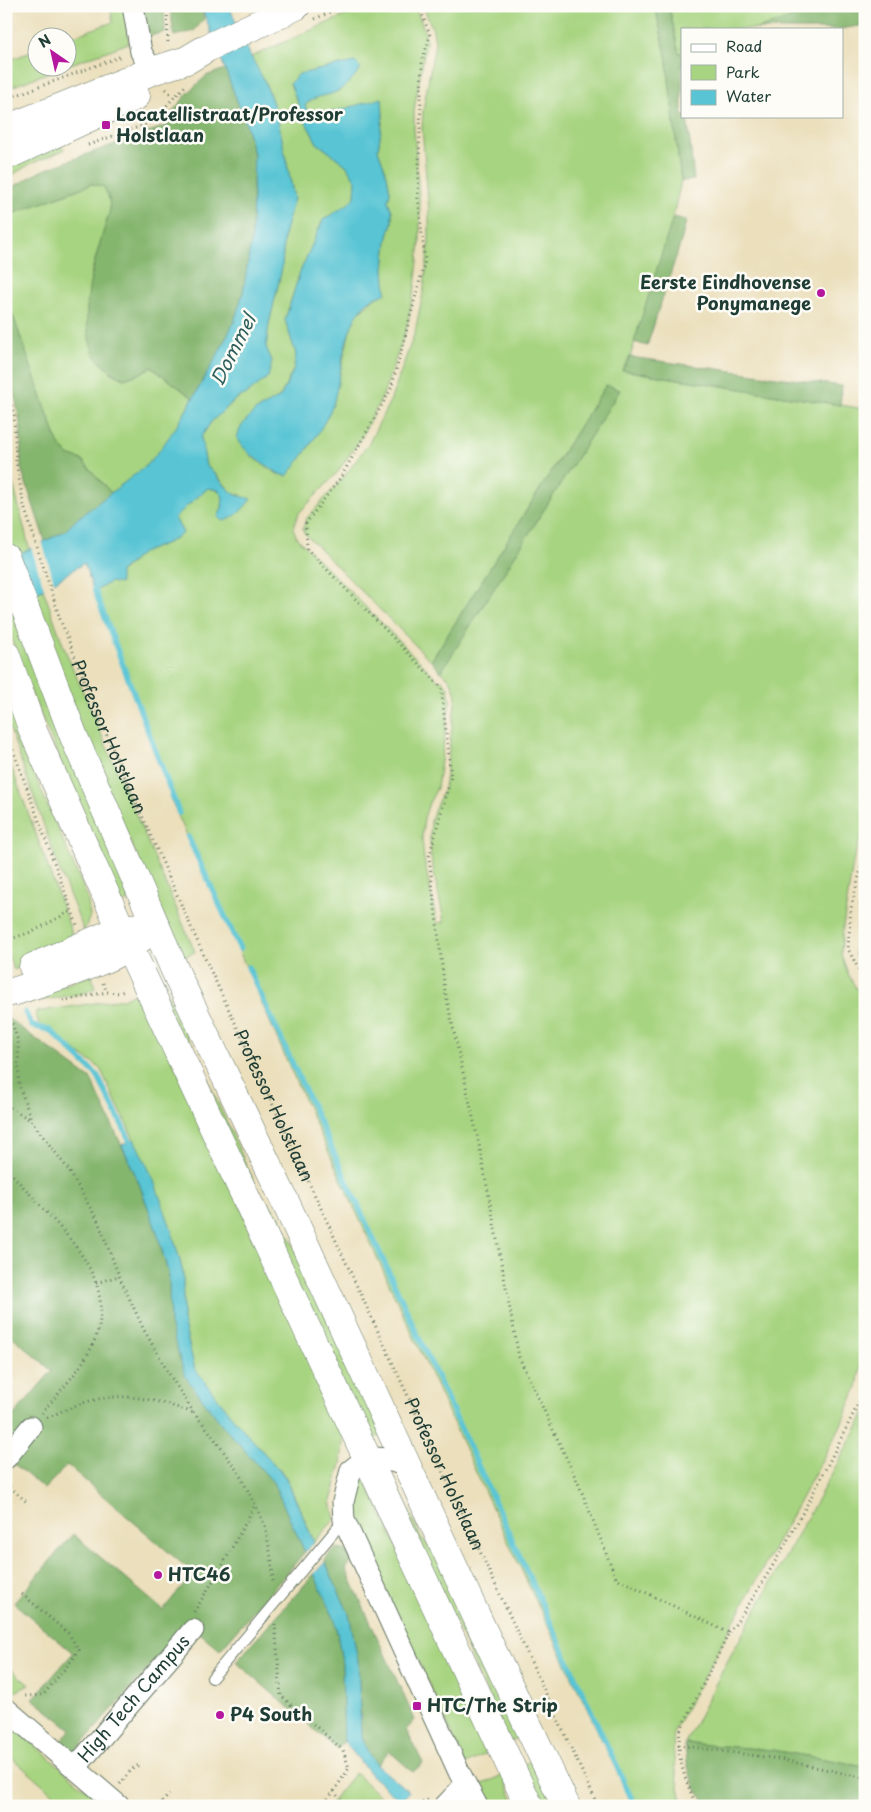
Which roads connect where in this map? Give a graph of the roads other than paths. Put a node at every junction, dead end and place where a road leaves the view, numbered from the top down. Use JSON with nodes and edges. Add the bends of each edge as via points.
{"nodes":[{"id":1,"x":133,"y":6,"type":"edge"},
{"id":2,"x":296,"y":6,"type":"edge"},
{"id":3,"x":188,"y":50,"type":"junction"},
{"id":4,"x":146,"y":62,"type":"junction"},
{"id":5,"x":6,"y":129,"type":"edge"},
{"id":6,"x":6,"y":156,"type":"edge"},
{"id":7,"x":6,"y":558,"type":"edge"},
{"id":8,"x":9,"y":662,"type":"edge"},
{"id":9,"x":156,"y":926,"type":"junction"},
{"id":10,"x":126,"y":938,"type":"junction"},
{"id":11,"x":90,"y":954,"type":"junction"},
{"id":12,"x":6,"y":979,"type":"edge"},
{"id":13,"x":7,"y":1002,"type":"edge"},
{"id":14,"x":31,"y":1426,"type":"road end"},
{"id":15,"x":6,"y":1458,"type":"edge"},
{"id":16,"x":368,"y":1459,"type":"junction"},
{"id":17,"x":409,"y":1467,"type":"junction"},
{"id":18,"x":344,"y":1520,"type":"junction"},
{"id":19,"x":193,"y":1630,"type":"road end"},
{"id":20,"x":212,"y":1678,"type":"dead end"},
{"id":21,"x":7,"y":1710,"type":"edge"},
{"id":22,"x":75,"y":1768,"type":"junction"},
{"id":23,"x":465,"y":1785,"type":"junction"},
{"id":24,"x":114,"y":1801,"type":"edge"},
{"id":25,"x":445,"y":1806,"type":"edge"},
{"id":26,"x":477,"y":1806,"type":"edge"},
{"id":27,"x":529,"y":1806,"type":"edge"},
{"id":28,"x":566,"y":1806,"type":"edge"}],
"edges":[{"from":1,"to":4,"type":"street"},
{"from":2,"to":3,"type":"main road","via":[[250,28]]},
{"from":3,"to":4,"type":"main road"},
{"from":3,"to":6,"type":"main road","via":[[162,85]]},
{"from":4,"to":5,"type":"main road"},
{"from":7,"to":9,"type":"main road","name":"Professor Holstlaan","via":[[74,737]]},
{"from":8,"to":10,"type":"main road","via":[[33,731]]},
{"from":9,"to":10,"type":"main road"},
{"from":9,"to":17,"type":"main road","name":"Professor Holstlaan"},
{"from":10,"to":11,"type":"main road"},
{"from":10,"to":16,"type":"main road"},
{"from":11,"to":12,"type":"main road"},
{"from":11,"to":13,"type":"main road","via":[[16,991]]},
{"from":14,"to":15,"type":"street"},
{"from":16,"to":17,"type":"street","name":"Professor Holstlaan","via":[[377,1458]]},
{"from":16,"to":18,"type":"street","via":[[350,1470],[343,1502]]},
{"from":16,"to":27,"type":"main road"},
{"from":17,"to":28,"type":"main road","name":"Professor Holstlaan"},
{"from":18,"to":20,"type":"lane"},
{"from":18,"to":23,"type":"street"},
{"from":19,"to":22,"type":"street","name":"High Tech Campus"},
{"from":21,"to":22,"type":"street","name":"High Tech Campus"},
{"from":22,"to":24,"type":"street","name":"High Tech Campus"},
{"from":23,"to":25,"type":"street"},
{"from":23,"to":26,"type":"street"}]}
